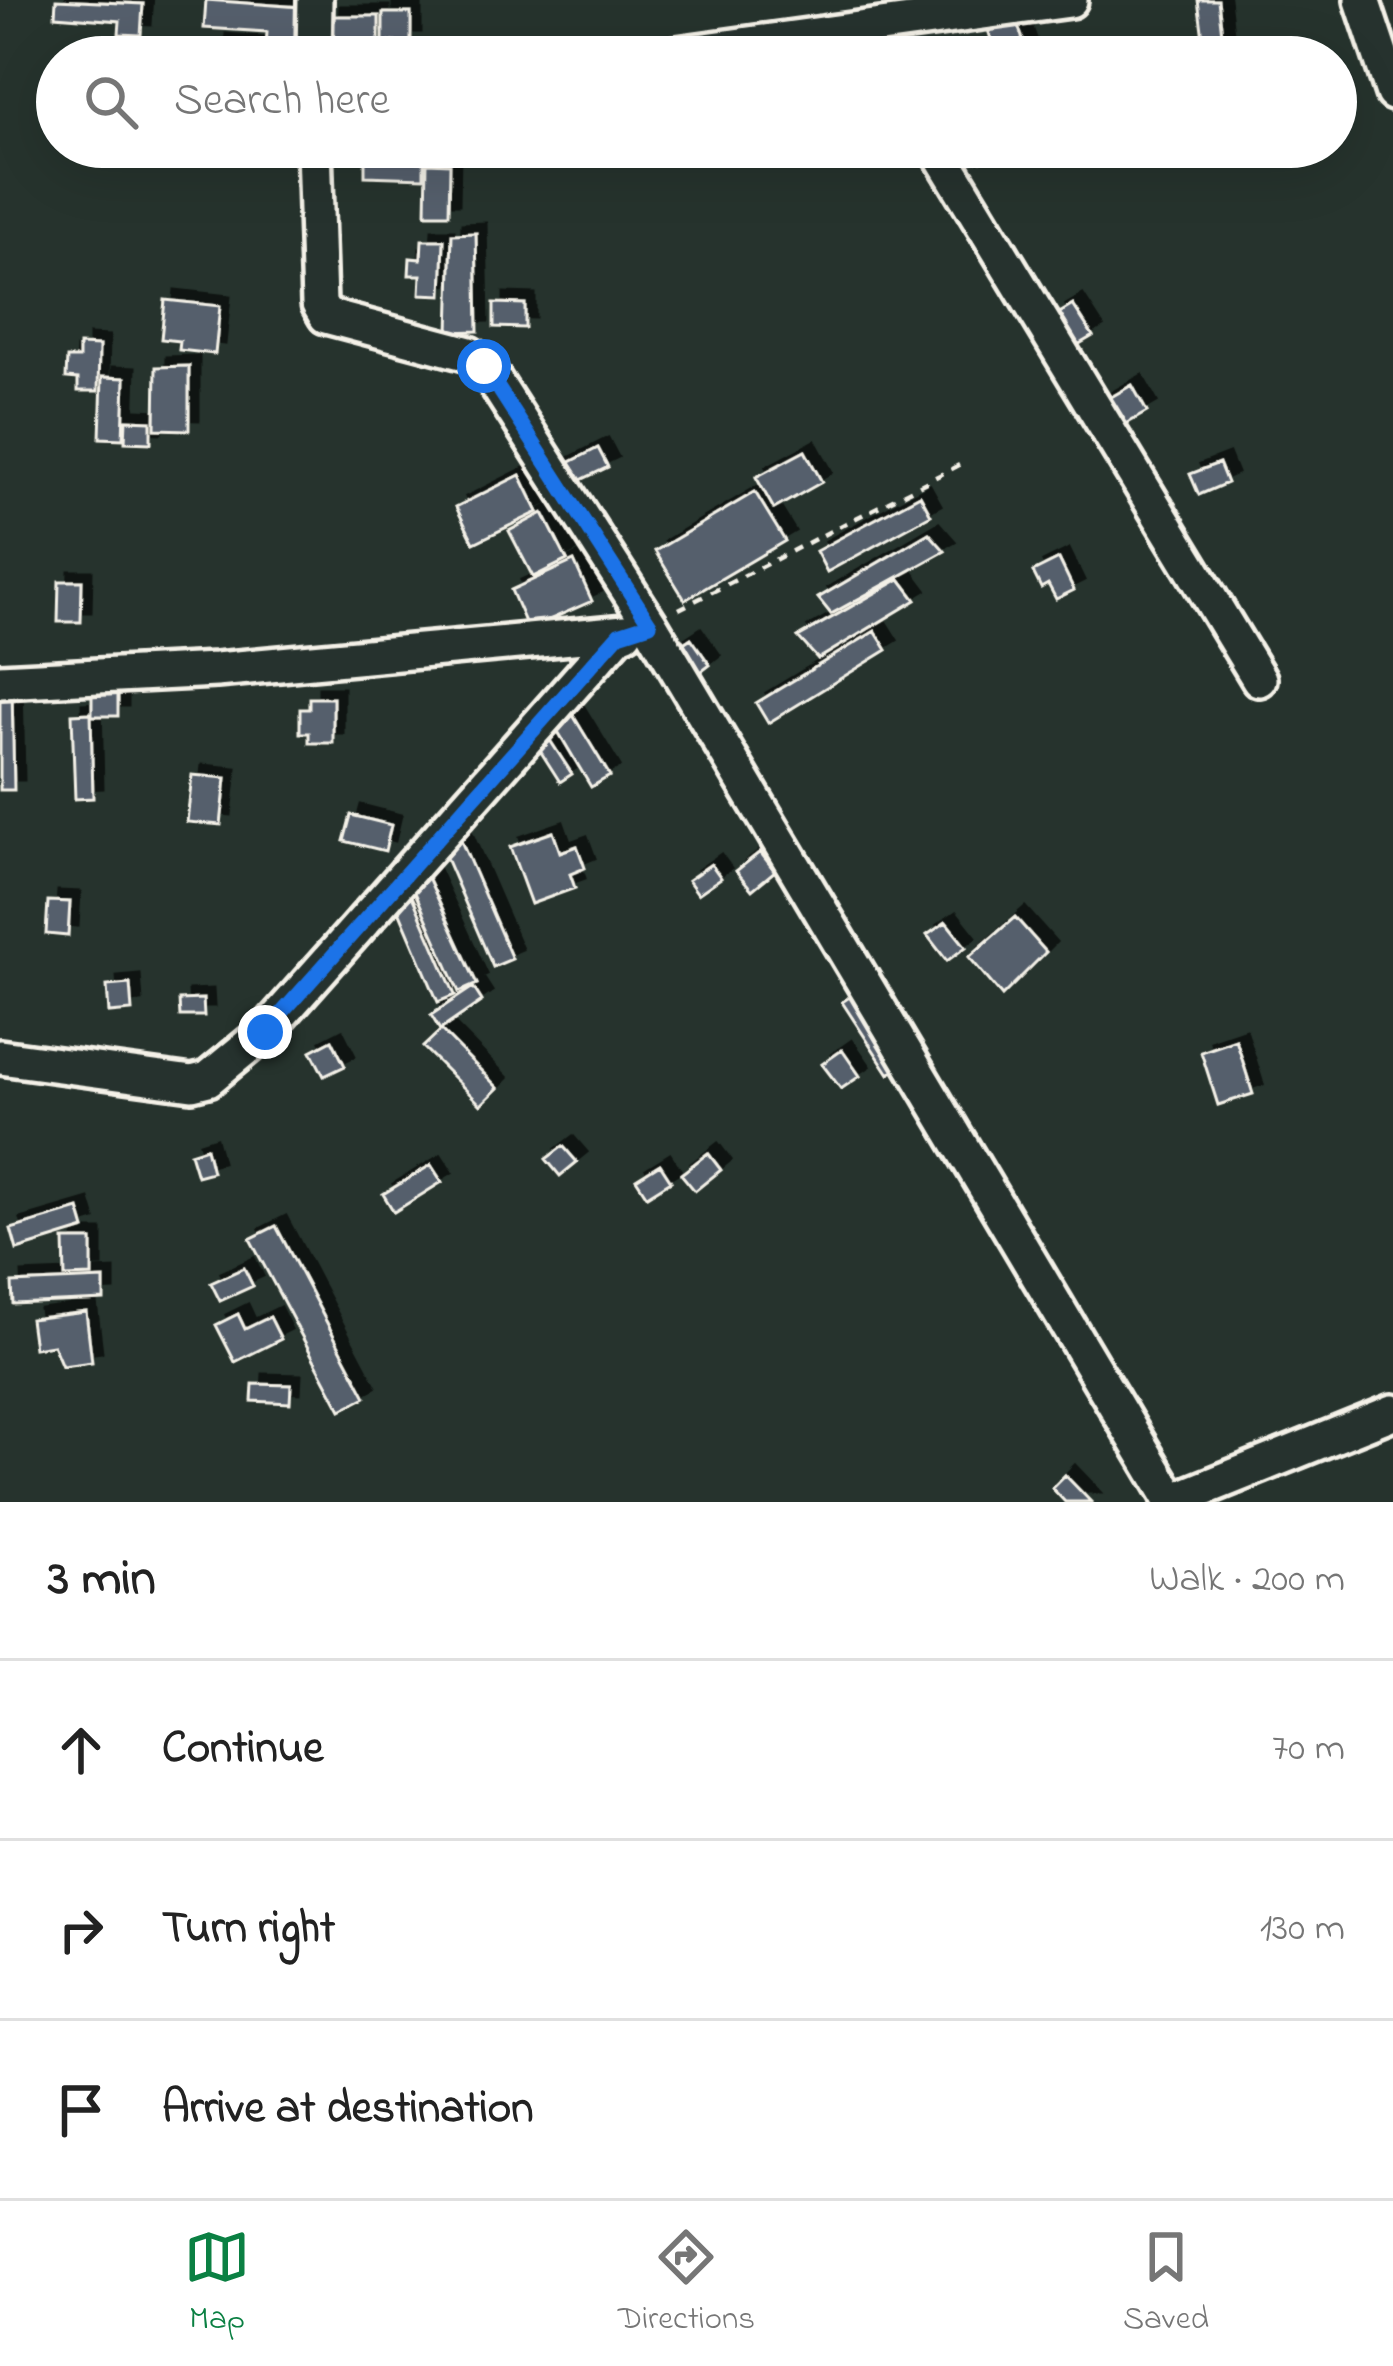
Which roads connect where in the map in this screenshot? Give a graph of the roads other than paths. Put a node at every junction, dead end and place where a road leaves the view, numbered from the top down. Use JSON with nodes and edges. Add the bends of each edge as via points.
{"nodes":[{"id":1,"x":315,"y":0,"type":"edge"},
{"id":2,"x":1070,"y":0,"type":"edge"},
{"id":3,"x":1362,"y":0,"type":"edge"},
{"id":4,"x":863,"y":27,"type":"junction"},
{"id":5,"x":314,"y":36,"type":"edge"},
{"id":6,"x":801,"y":36,"type":"edge"},
{"id":7,"x":868,"y":36,"type":"edge"},
{"id":8,"x":1393,"y":93,"type":"edge"},
{"id":9,"x":315,"y":168,"type":"edge"},
{"id":10,"x":949,"y":168,"type":"edge"},
{"id":11,"x":634,"y":629,"type":"junction"},
{"id":12,"x":1259,"y":679,"type":"dead end"},
{"id":13,"x":0,"y":681,"type":"edge"},
{"id":14,"x":0,"y":1057,"type":"edge"},
{"id":15,"x":1393,"y":1412,"type":"edge"},
{"id":16,"x":1172,"y":1502,"type":"edge"}],
"edges":[{"from":1,"to":5,"type":"street"},
{"from":2,"to":4,"type":"street"},
{"from":3,"to":8,"type":"street"},
{"from":4,"to":6,"type":"street"},
{"from":4,"to":7,"type":"street"},
{"from":9,"to":11,"type":"street","via":[[319,304],[326,316],[469,354],[484,366]]},
{"from":10,"to":12,"type":"street"},
{"from":11,"to":13,"type":"street","via":[[216,670]]},
{"from":11,"to":14,"type":"street","via":[[265,1032],[208,1079],[162,1083]]},
{"from":11,"to":16,"type":"street"},
{"from":15,"to":16,"type":"street"}]}
